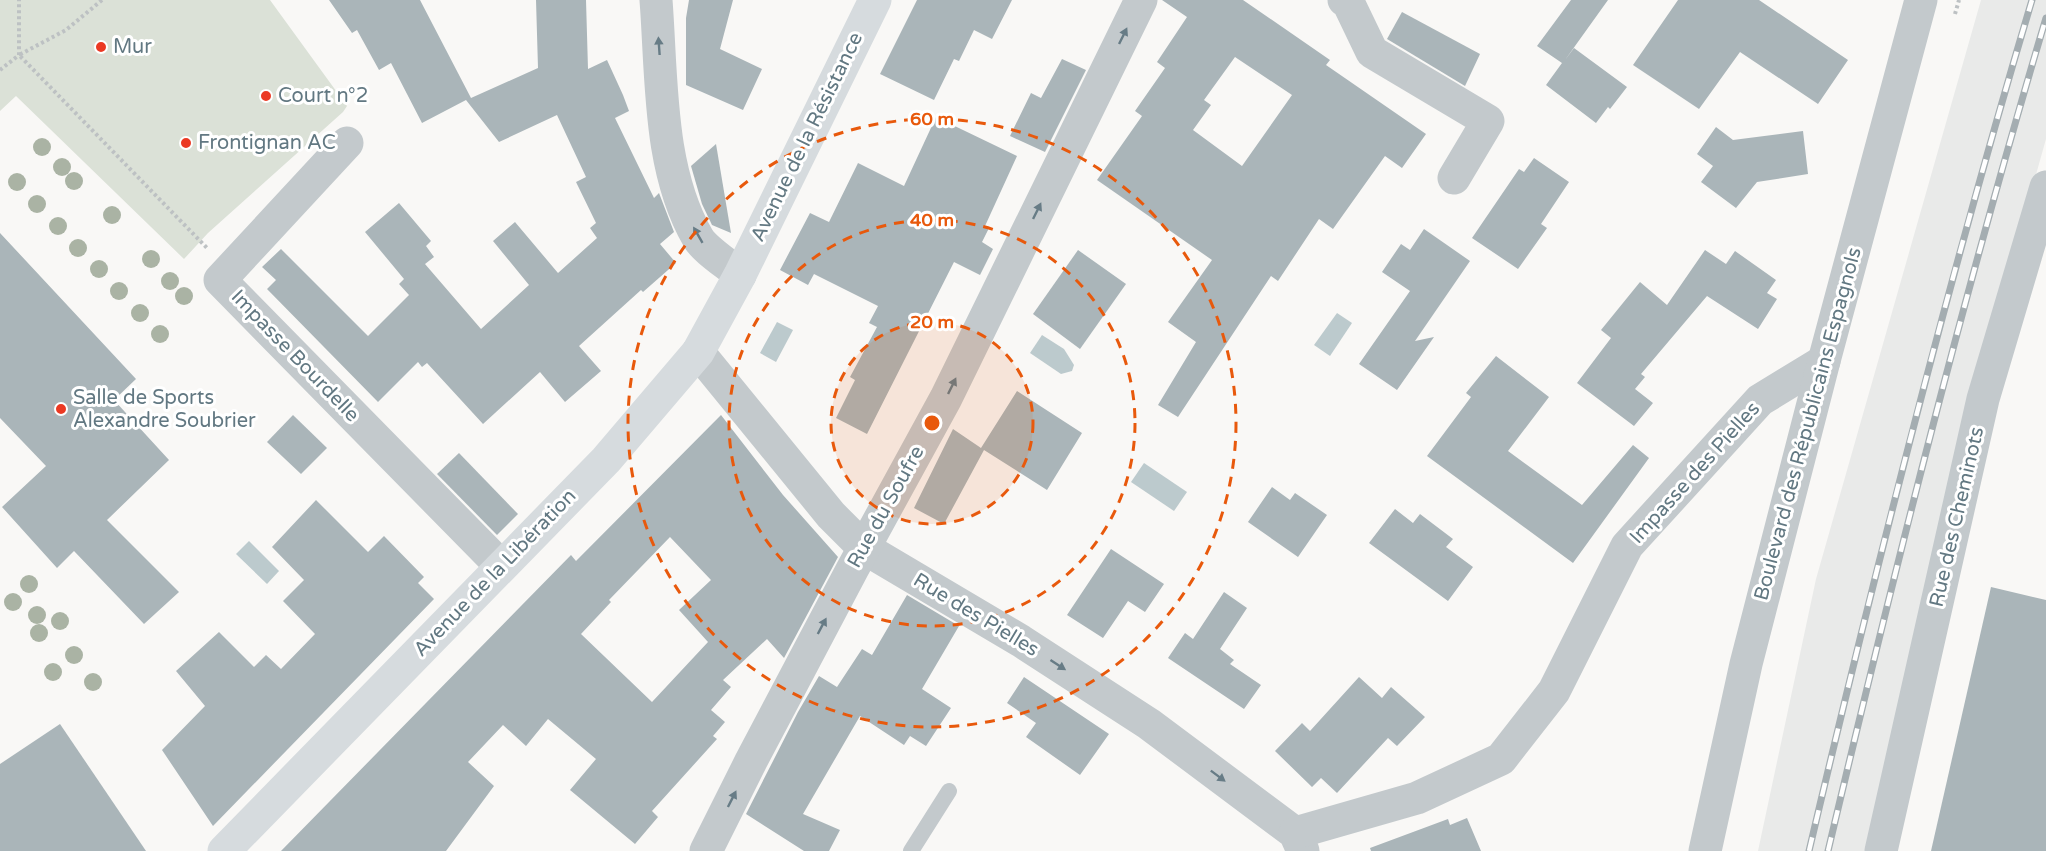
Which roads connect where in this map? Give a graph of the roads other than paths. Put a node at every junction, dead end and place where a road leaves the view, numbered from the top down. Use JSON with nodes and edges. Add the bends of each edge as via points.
{"nodes":[{"id":1,"x":656,"y":0,"type":"edge"},
{"id":2,"x":875,"y":0,"type":"edge"},
{"id":3,"x":1141,"y":0,"type":"edge"},
{"id":4,"x":1344,"y":0,"type":"edge"},
{"id":5,"x":1921,"y":0,"type":"edge"},
{"id":6,"x":347,"y":143,"type":"dead end"},
{"id":7,"x":1454,"y":178,"type":"dead end"},
{"id":8,"x":2046,"y":187,"type":"edge"},
{"id":9,"x":740,"y":274,"type":"junction"},
{"id":10,"x":698,"y":352,"type":"junction"},
{"id":11,"x":1824,"y":361,"type":"junction"},
{"id":12,"x":864,"y":548,"type":"junction"},
{"id":13,"x":501,"y":566,"type":"junction"},
{"id":14,"x":949,"y":791,"type":"dead end"},
{"id":15,"x":1299,"y":842,"type":"edge"},
{"id":16,"x":224,"y":851,"type":"edge"},
{"id":17,"x":706,"y":851,"type":"edge"},
{"id":18,"x":911,"y":851,"type":"edge"},
{"id":19,"x":1705,"y":851,"type":"edge"},
{"id":20,"x":1881,"y":851,"type":"edge"}],
"edges":[{"from":9,"to":1,"type":"street","one_way":true,"via":[[699,240],[675,184],[666,137]]},
{"from":2,"to":9,"type":"main road","name":"Avenue de la Résistance"},
{"from":12,"to":3,"type":"street","name":"Rue du Soufre","one_way":true,"via":[[951,387]]},
{"from":4,"to":7,"type":"street","via":[[1372,52],[1488,121]]},
{"from":5,"to":11,"type":"street","name":"Boulevard des Républicains Espagnols"},
{"from":6,"to":13,"type":"street","name":"Impasse Bourdelle","via":[[220,280]]},
{"from":8,"to":20,"type":"street","name":"Rue des Cheminots","via":[[1983,399]]},
{"from":9,"to":10,"type":"main road","name":"Avenue de la Libération"},
{"from":10,"to":12,"type":"street","name":"Rue des Pielles","via":[[831,515]]},
{"from":10,"to":13,"type":"main road","name":"Avenue de la Libération","via":[[606,460]]},
{"from":11,"to":15,"type":"street","name":"Impasse des Pielles","via":[[1760,400],[1627,546],[1554,691],[1501,759],[1417,798]]},
{"from":11,"to":19,"type":"street","name":"Boulevard des Républicains Espagnols","via":[[1746,664]]},
{"from":12,"to":15,"type":"street","name":"Rue des Pielles","one_way":true,"via":[[1021,641],[1149,724]]},
{"from":17,"to":12,"type":"street","name":"Rue du Soufre","one_way":true},
{"from":13,"to":16,"type":"main road","name":"Avenue de la Libération"},
{"from":14,"to":18,"type":"lane"}]}
